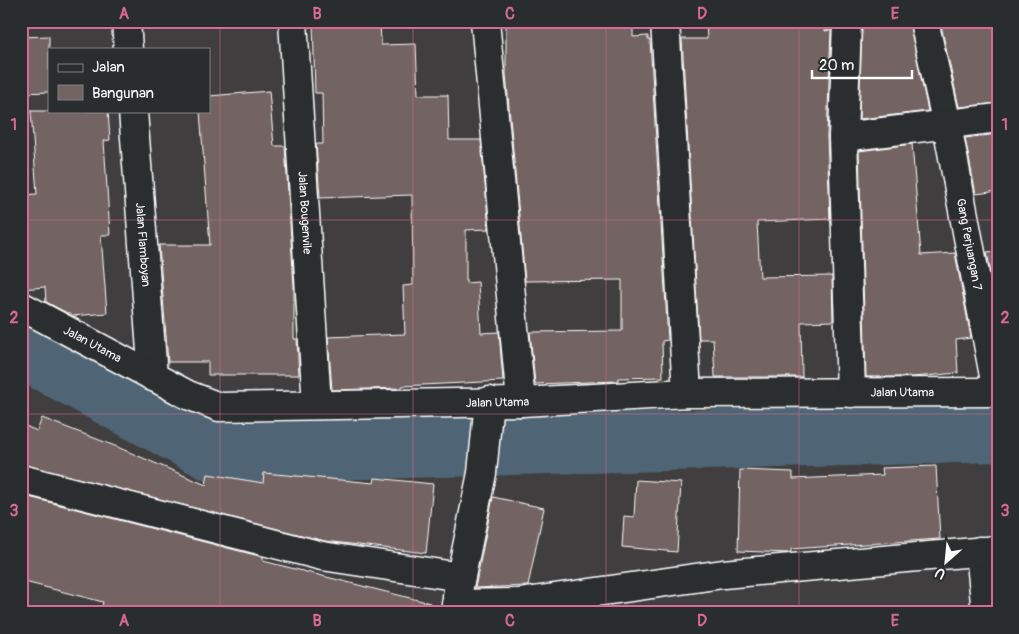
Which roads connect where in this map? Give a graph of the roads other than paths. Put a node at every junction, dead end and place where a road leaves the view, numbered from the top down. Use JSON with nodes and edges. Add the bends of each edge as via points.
{"nodes":[{"id":1,"x":126,"y":21,"type":"edge"},
{"id":2,"x":293,"y":21,"type":"edge"},
{"id":3,"x":485,"y":21,"type":"edge"},
{"id":4,"x":665,"y":21,"type":"edge"},
{"id":5,"x":848,"y":21,"type":"edge"},
{"id":6,"x":924,"y":21,"type":"edge"},
{"id":7,"x":128,"y":48,"type":"edge"},
{"id":8,"x":133,"y":112,"type":"edge"},
{"id":9,"x":998,"y":118,"type":"edge"},
{"id":10,"x":947,"y":125,"type":"junction"},
{"id":11,"x":843,"y":137,"type":"junction"},
{"id":12,"x":21,"y":306,"type":"edge"},
{"id":13,"x":153,"y":377,"type":"junction"},
{"id":14,"x":997,"y":392,"type":"edge"},
{"id":15,"x":687,"y":393,"type":"junction"},
{"id":16,"x":851,"y":393,"type":"junction"},
{"id":17,"x":521,"y":402,"type":"junction"},
{"id":18,"x":317,"y":405,"type":"junction"},
{"id":19,"x":488,"y":412,"type":"junction"},
{"id":20,"x":21,"y":479,"type":"edge"},
{"id":21,"x":989,"y":551,"type":"edge"},
{"id":22,"x":461,"y":577,"type":"junction"},
{"id":23,"x":455,"y":609,"type":"edge"},
{"id":24,"x":986,"y":613,"type":"edge"}],
"edges":[{"from":1,"to":7,"type":"street"},
{"from":2,"to":18,"type":"street","name":"Jalan Bougenvile"},
{"from":3,"to":17,"type":"street"},
{"from":4,"to":15,"type":"street"},
{"from":5,"to":11,"type":"street"},
{"from":6,"to":10,"type":"street","name":"Gang Perjuangan 7"},
{"from":8,"to":13,"type":"street","name":"Jalan Flamboyan"},
{"from":9,"to":10,"type":"street"},
{"from":10,"to":11,"type":"street"},
{"from":10,"to":14,"type":"street","name":"Gang Perjuangan 7"},
{"from":11,"to":16,"type":"street"},
{"from":12,"to":13,"type":"street","name":"Jalan Utama"},
{"from":13,"to":18,"type":"street","name":"Jalan Utama","via":[[219,407]]},
{"from":14,"to":16,"type":"street","name":"Jalan Utama"},
{"from":15,"to":16,"type":"street","name":"Jalan Utama"},
{"from":15,"to":17,"type":"street","name":"Jalan Utama"},
{"from":17,"to":19,"type":"street","name":"Jalan Utama"},
{"from":18,"to":19,"type":"street","name":"Jalan Utama"},
{"from":19,"to":22,"type":"street","via":[[482,473]]},
{"from":20,"to":22,"type":"street","via":[[322,556]]},
{"from":21,"to":23,"type":"street","via":[[723,574]]},
{"from":21,"to":24,"type":"street"},
{"from":22,"to":23,"type":"street"}]}
